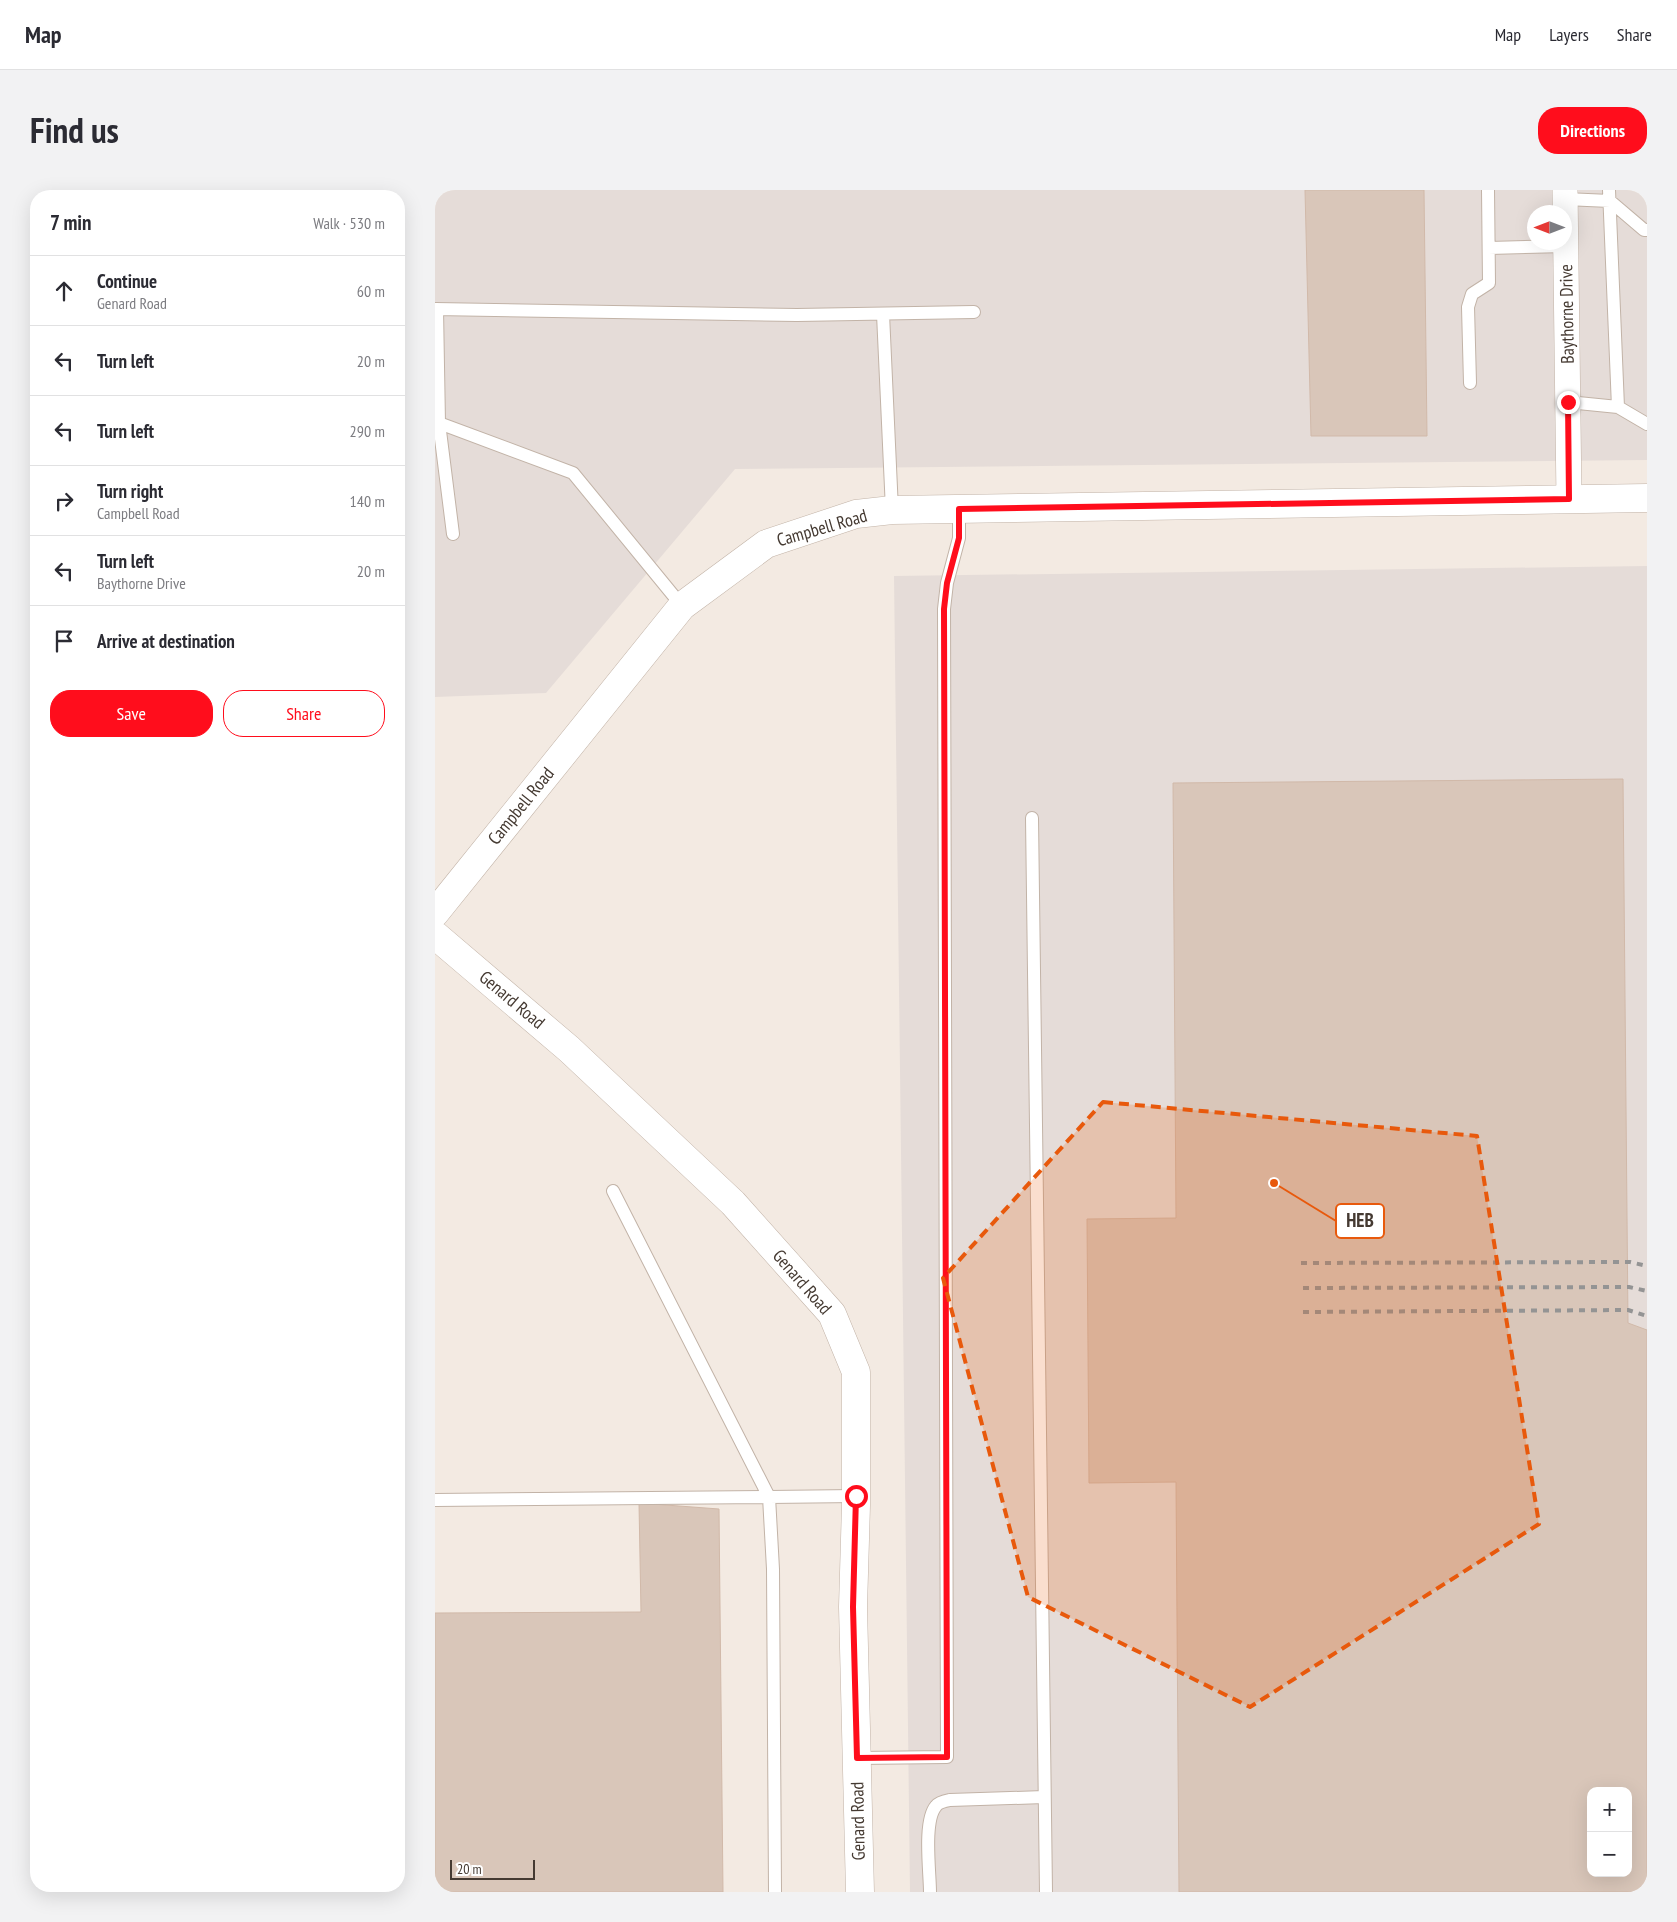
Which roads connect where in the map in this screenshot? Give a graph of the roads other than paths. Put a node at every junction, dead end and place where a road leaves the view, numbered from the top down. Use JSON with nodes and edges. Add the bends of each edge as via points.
{"nodes":[{"id":1,"x":1488,"y":190,"type":"edge"},
{"id":2,"x":1565,"y":195,"type":"edge"},
{"id":3,"x":1609,"y":196,"type":"edge"},
{"id":4,"x":1647,"y":230,"type":"edge"},
{"id":5,"x":1527,"y":247,"type":"edge"},
{"id":6,"x":1489,"y":248,"type":"junction"},
{"id":7,"x":1566,"y":250,"type":"edge"},
{"id":8,"x":436,"y":309,"type":"edge"},
{"id":9,"x":974,"y":312,"type":"dead end"},
{"id":10,"x":883,"y":314,"type":"junction"},
{"id":11,"x":1470,"y":383,"type":"dead end"},
{"id":12,"x":1568,"y":402,"type":"junction"},
{"id":13,"x":1618,"y":407,"type":"junction"},
{"id":14,"x":439,"y":423,"type":"junction"},
{"id":15,"x":1647,"y":424,"type":"edge"},
{"id":16,"x":1647,"y":498,"type":"edge"},
{"id":17,"x":1569,"y":499,"type":"junction"},
{"id":18,"x":959,"y":509,"type":"junction"},
{"id":19,"x":892,"y":510,"type":"junction"},
{"id":20,"x":453,"y":534,"type":"dead end"},
{"id":21,"x":682,"y":606,"type":"junction"},
{"id":22,"x":1033,"y":818,"type":"dead end"},
{"id":23,"x":435,"y":913,"type":"edge"},
{"id":24,"x":435,"y":935,"type":"edge"},
{"id":25,"x":613,"y":1191,"type":"dead end"},
{"id":26,"x":856,"y":1496,"type":"junction"},
{"id":27,"x":769,"y":1497,"type":"junction"},
{"id":28,"x":435,"y":1500,"type":"edge"},
{"id":29,"x":857,"y":1758,"type":"junction"},
{"id":30,"x":1044,"y":1797,"type":"junction"},
{"id":31,"x":775,"y":1892,"type":"edge"},
{"id":32,"x":860,"y":1892,"type":"edge"},
{"id":33,"x":930,"y":1892,"type":"edge"},
{"id":34,"x":1046,"y":1892,"type":"edge"}],
"edges":[{"from":1,"to":6,"type":"lane"},
{"from":2,"to":3,"type":"lane"},
{"from":3,"to":4,"type":"lane"},
{"from":3,"to":13,"type":"lane"},
{"from":5,"to":6,"type":"lane"},
{"from":6,"to":11,"type":"lane","via":[[1489,284],[1472,294],[1468,306]]},
{"from":7,"to":12,"type":"street","name":"Baythorne Drive"},
{"from":8,"to":10,"type":"lane"},
{"from":8,"to":14,"type":"lane"},
{"from":9,"to":10,"type":"lane"},
{"from":10,"to":19,"type":"lane"},
{"from":12,"to":13,"type":"lane"},
{"from":12,"to":17,"type":"street","name":"Baythorne Drive"},
{"from":13,"to":15,"type":"lane"},
{"from":14,"to":20,"type":"lane"},
{"from":14,"to":21,"type":"lane","via":[[573,473]]},
{"from":16,"to":17,"type":"street","name":"Campbell Road"},
{"from":17,"to":18,"type":"street","name":"Campbell Road"},
{"from":18,"to":19,"type":"street","name":"Campbell Road"},
{"from":18,"to":29,"type":"lane","via":[[959,538],[944,609],[947,1757]]},
{"from":19,"to":21,"type":"street","name":"Campbell Road","via":[[856,514],[766,544]]},
{"from":21,"to":23,"type":"street","name":"Campbell Road"},
{"from":22,"to":30,"type":"lane"},
{"from":24,"to":26,"type":"street","name":"Genard Road","via":[[569,1049],[733,1203],[832,1314],[856,1372]]},
{"from":25,"to":27,"type":"lane"},
{"from":26,"to":27,"type":"lane"},
{"from":26,"to":29,"type":"street","name":"Genard Road","via":[[853,1607]]},
{"from":27,"to":28,"type":"lane"},
{"from":27,"to":31,"type":"lane","via":[[773,1569]]},
{"from":29,"to":32,"type":"street","name":"Genard Road"},
{"from":30,"to":33,"type":"lane","via":[[950,1800],[937,1804],[931,1813],[929,1832]]},
{"from":30,"to":34,"type":"lane"}]}
